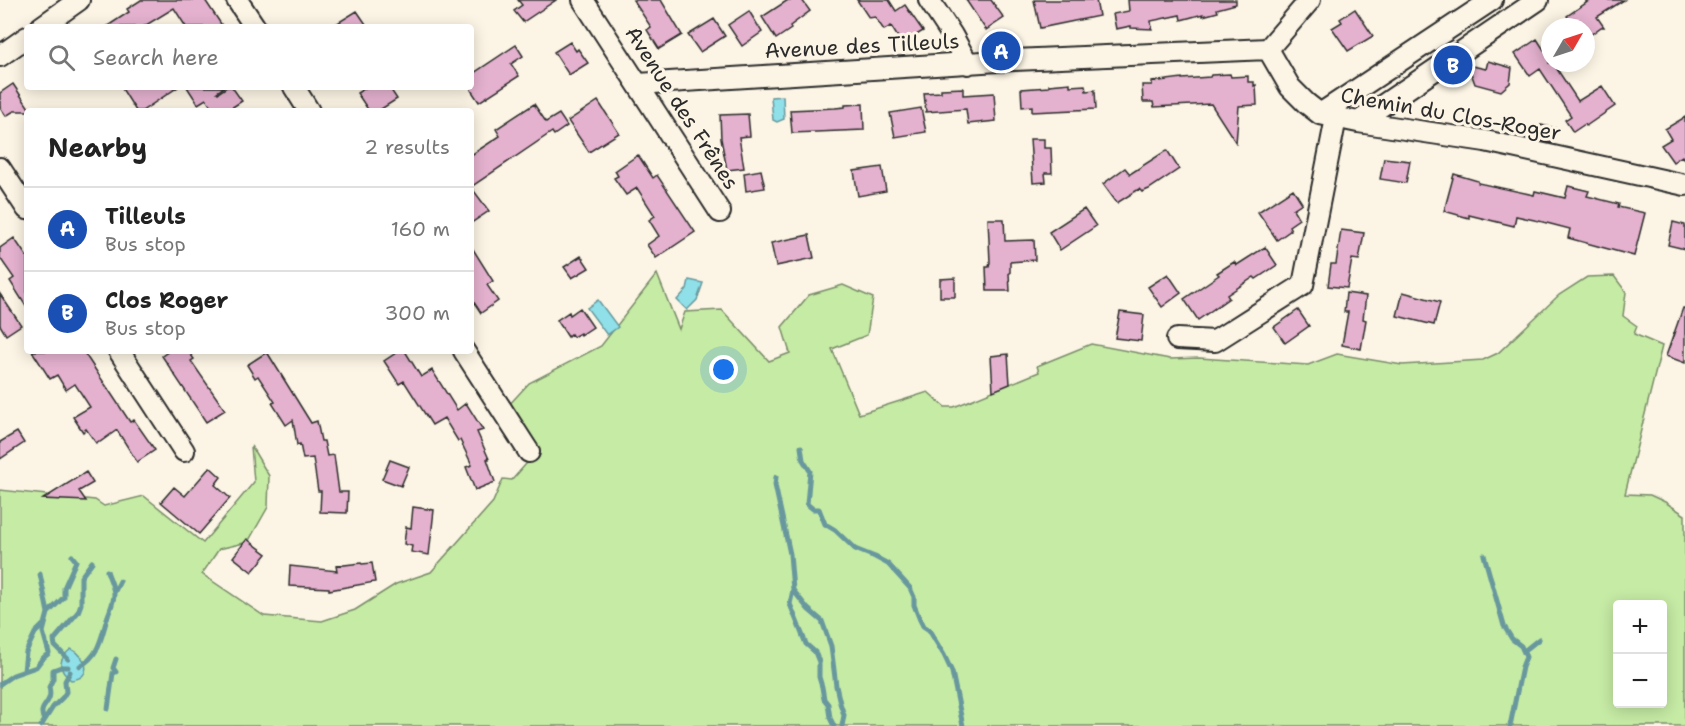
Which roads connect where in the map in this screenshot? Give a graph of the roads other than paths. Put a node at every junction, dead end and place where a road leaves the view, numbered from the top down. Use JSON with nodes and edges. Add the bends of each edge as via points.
{"nodes":[{"id":1,"x":80,"y":0,"type":"edge"},
{"id":2,"x":237,"y":0,"type":"edge"},
{"id":3,"x":583,"y":0,"type":"edge"},
{"id":4,"x":929,"y":0,"type":"edge"},
{"id":5,"x":1310,"y":0,"type":"edge"},
{"id":6,"x":1492,"y":0,"type":"edge"},
{"id":7,"x":1538,"y":0,"type":"edge"},
{"id":8,"x":45,"y":24,"type":"edge"},
{"id":9,"x":253,"y":24,"type":"edge"},
{"id":10,"x":24,"y":39,"type":"edge"},
{"id":11,"x":1268,"y":49,"type":"junction"},
{"id":12,"x":0,"y":56,"type":"edge"},
{"id":13,"x":968,"y":64,"type":"junction"},
{"id":14,"x":638,"y":84,"type":"junction"},
{"id":15,"x":296,"y":90,"type":"edge"},
{"id":16,"x":307,"y":108,"type":"edge"},
{"id":17,"x":1328,"y":116,"type":"junction"},
{"id":18,"x":1358,"y":122,"type":"junction"},
{"id":19,"x":0,"y":168,"type":"edge"},
{"id":20,"x":1685,"y":185,"type":"edge"},
{"id":21,"x":24,"y":204,"type":"edge"},
{"id":22,"x":720,"y":212,"type":"dead end"},
{"id":23,"x":1177,"y":339,"type":"dead end"},
{"id":24,"x":122,"y":354,"type":"edge"},
{"id":25,"x":466,"y":354,"type":"edge"},
{"id":26,"x":184,"y":451,"type":"dead end"},
{"id":27,"x":529,"y":452,"type":"dead end"}],
"edges":[{"from":1,"to":8,"type":"street"},
{"from":2,"to":9,"type":"street"},
{"from":3,"to":14,"type":"street","name":"Avenue des Frênes"},
{"from":4,"to":13,"type":"street"},
{"from":5,"to":11,"type":"street"},
{"from":6,"to":17,"type":"street"},
{"from":7,"to":18,"type":"street"},
{"from":10,"to":12,"type":"street"},
{"from":11,"to":13,"type":"street","name":"Avenue des Tilleuls"},
{"from":11,"to":17,"type":"street","name":"Chemin du Clos-Roger","via":[[1290,87],[1306,103]]},
{"from":13,"to":14,"type":"street","name":"Avenue des Tilleuls"},
{"from":14,"to":22,"type":"street","name":"Avenue des Frênes"},
{"from":15,"to":16,"type":"street"},
{"from":17,"to":18,"type":"street","name":"Chemin du Clos-Roger"},
{"from":17,"to":23,"type":"street","via":[[1303,285],[1215,341]]},
{"from":18,"to":20,"type":"street","name":"Chemin du Clos-Roger","via":[[1485,141]]},
{"from":19,"to":21,"type":"street"},
{"from":24,"to":26,"type":"street"},
{"from":25,"to":27,"type":"street"}]}
